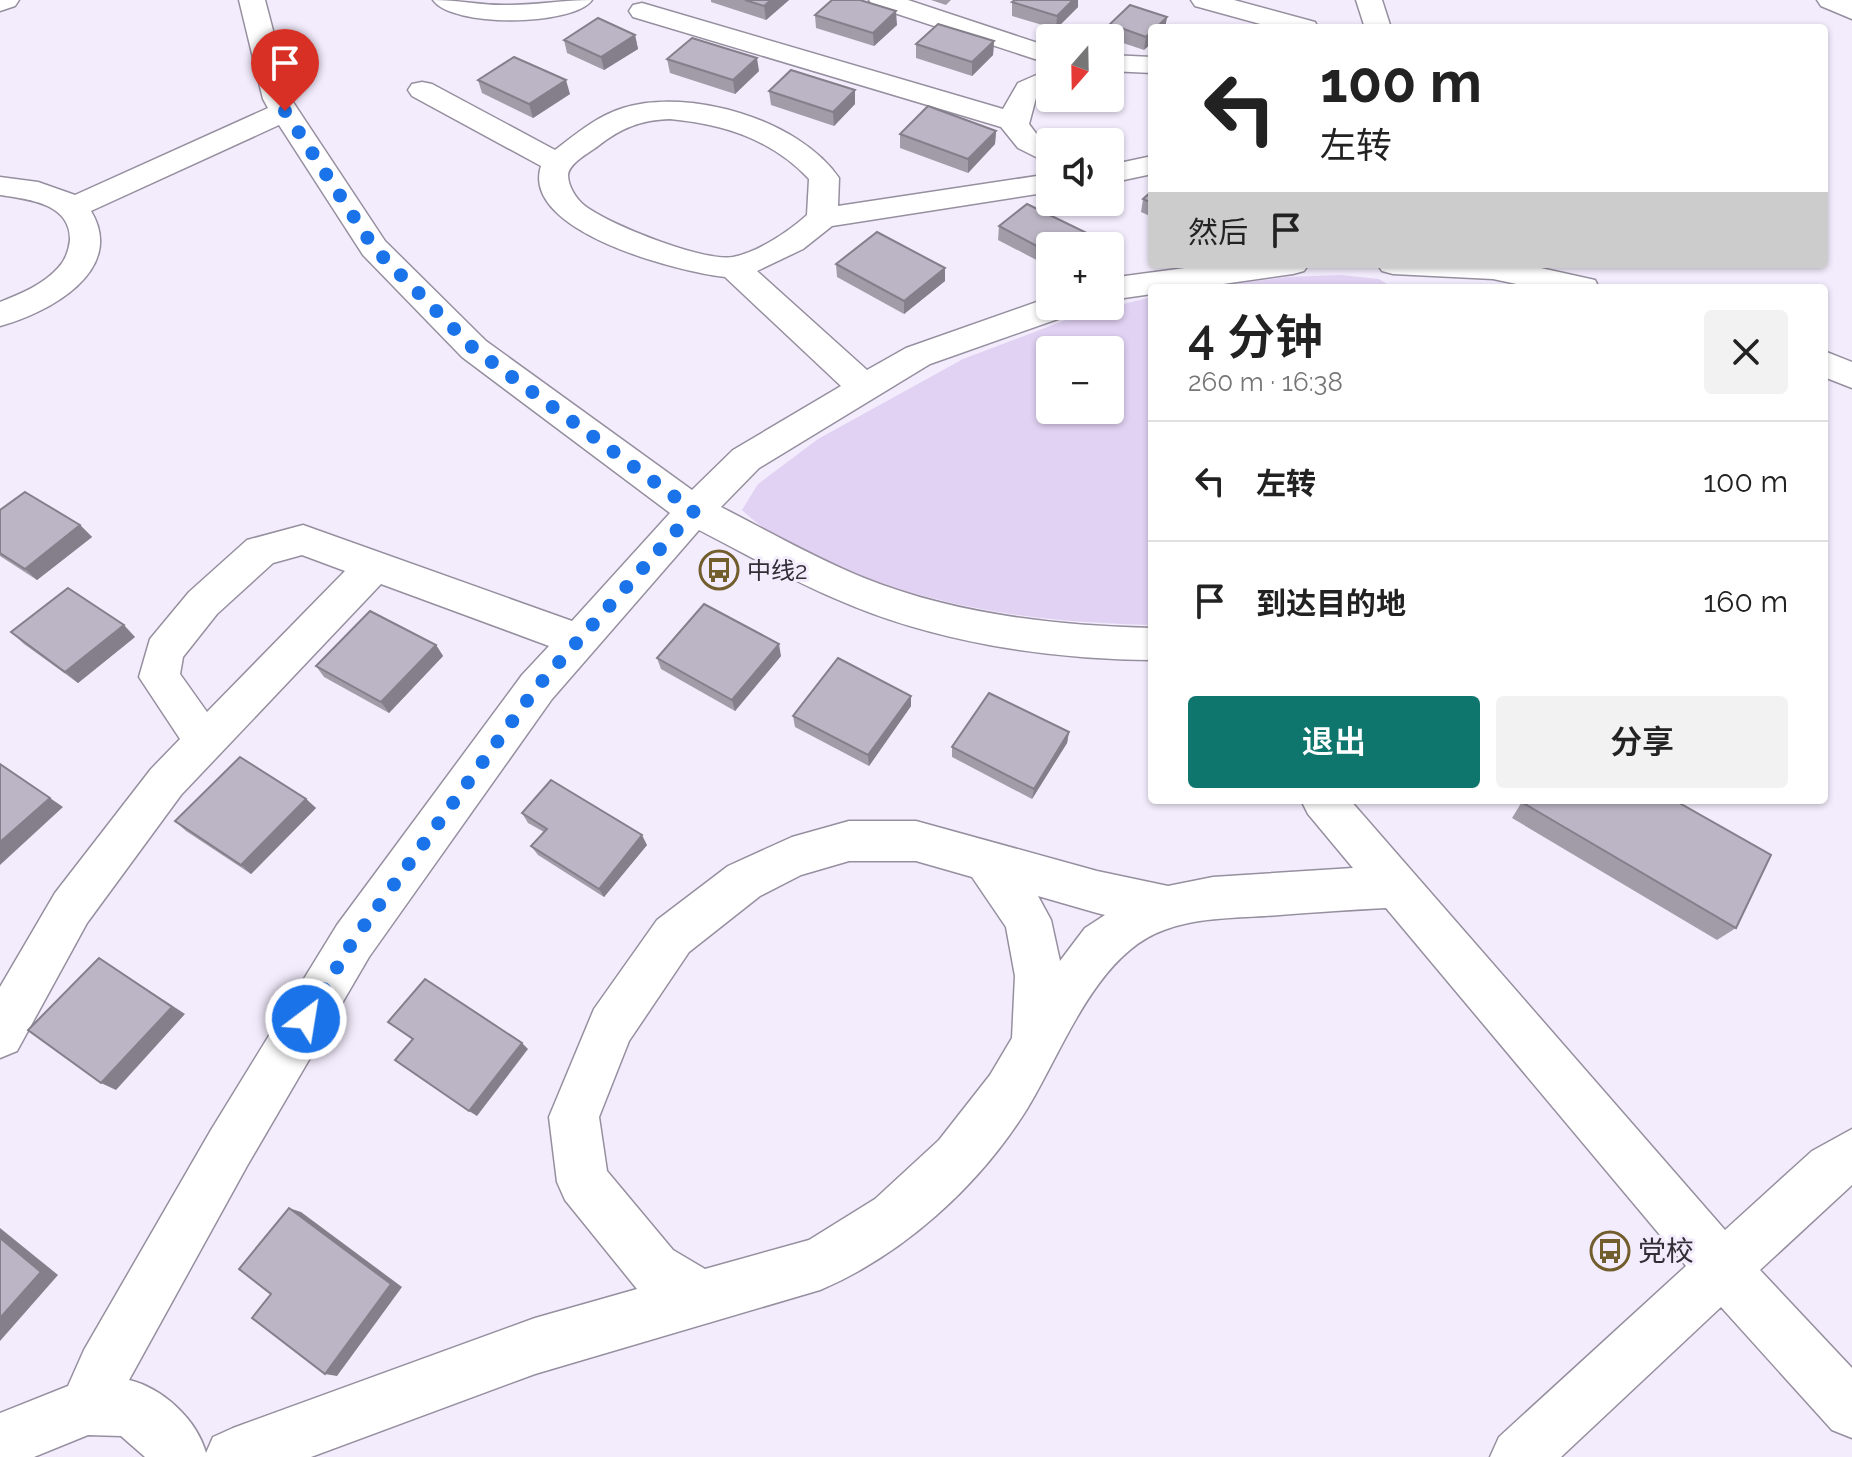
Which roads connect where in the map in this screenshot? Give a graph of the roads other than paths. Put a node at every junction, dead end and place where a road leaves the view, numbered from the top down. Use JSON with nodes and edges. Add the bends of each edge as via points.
{"nodes":[{"id":1,"x":6,"y":0,"type":"edge"},
{"id":2,"x":252,"y":0,"type":"edge"},
{"id":3,"x":446,"y":0,"type":"edge"},
{"id":4,"x":579,"y":0,"type":"edge"},
{"id":5,"x":882,"y":0,"type":"edge"},
{"id":6,"x":1204,"y":0,"type":"edge"},
{"id":7,"x":1369,"y":0,"type":"edge"},
{"id":8,"x":1831,"y":0,"type":"edge"},
{"id":9,"x":0,"y":3,"type":"edge"},
{"id":10,"x":642,"y":11,"type":"dead end"},
{"id":11,"x":1852,"y":11,"type":"edge"},
{"id":12,"x":1291,"y":24,"type":"edge"},
{"id":13,"x":1377,"y":24,"type":"edge"},
{"id":14,"x":1036,"y":51,"type":"edge"},
{"id":15,"x":1124,"y":64,"type":"edge"},
{"id":16,"x":1148,"y":65,"type":"edge"},
{"id":17,"x":1036,"y":83,"type":"edge"},
{"id":18,"x":422,"y":90,"type":"dead end"},
{"id":19,"x":285,"y":111,"type":"junction"},
{"id":20,"x":1014,"y":122,"type":"junction"},
{"id":21,"x":1036,"y":147,"type":"edge"},
{"id":22,"x":557,"y":163,"type":"junction"},
{"id":23,"x":1148,"y":166,"type":"edge"},
{"id":24,"x":1124,"y":171,"type":"edge"},
{"id":25,"x":1036,"y":185,"type":"edge"},
{"id":26,"x":0,"y":186,"type":"edge"},
{"id":27,"x":73,"y":208,"type":"junction"},
{"id":28,"x":822,"y":218,"type":"junction"},
{"id":29,"x":734,"y":268,"type":"junction"},
{"id":30,"x":1264,"y":268,"type":"edge"},
{"id":31,"x":1493,"y":268,"type":"edge"},
{"id":32,"x":1565,"y":284,"type":"edge"},
{"id":33,"x":1124,"y":287,"type":"edge"},
{"id":34,"x":1036,"y":314,"type":"edge"},
{"id":35,"x":0,"y":315,"type":"edge"},
{"id":36,"x":1828,"y":365,"type":"edge"},
{"id":37,"x":1852,"y":376,"type":"edge"},
{"id":38,"x":865,"y":388,"type":"junction"},
{"id":39,"x":694,"y":511,"type":"junction"},
{"id":40,"x":375,"y":565,"type":"junction"},
{"id":41,"x":579,"y":640,"type":"junction"},
{"id":42,"x":1148,"y":644,"type":"edge"},
{"id":43,"x":208,"y":738,"type":"junction"},
{"id":44,"x":1326,"y":804,"type":"edge"},
{"id":45,"x":987,"y":861,"type":"junction"},
{"id":46,"x":1396,"y":886,"type":"junction"},
{"id":47,"x":1167,"y":907,"type":"junction"},
{"id":48,"x":0,"y":1034,"type":"edge"},
{"id":49,"x":1034,"y":1048,"type":"junction"},
{"id":50,"x":1852,"y":1155,"type":"edge"},
{"id":51,"x":1723,"y":1269,"type":"junction"},
{"id":52,"x":699,"y":1297,"type":"junction"},
{"id":53,"x":88,"y":1407,"type":"junction"},
{"id":54,"x":1852,"y":1410,"type":"edge"},
{"id":55,"x":0,"y":1442,"type":"edge"},
{"id":56,"x":178,"y":1457,"type":"edge"},
{"id":57,"x":233,"y":1457,"type":"edge"},
{"id":58,"x":1519,"y":1457,"type":"edge"}],
"edges":[{"from":1,"to":9,"type":"street"},
{"from":2,"to":19,"type":"street","via":[[277,99]]},
{"from":3,"to":4,"type":"street","via":[[501,14],[527,14]]},
{"from":5,"to":14,"type":"street"},
{"from":6,"to":12,"type":"street"},
{"from":7,"to":13,"type":"street"},
{"from":8,"to":11,"type":"street"},
{"from":10,"to":20,"type":"street"},
{"from":15,"to":16,"type":"street"},
{"from":17,"to":20,"type":"street","via":[[1016,103]]},
{"from":18,"to":22,"type":"street"},
{"from":19,"to":27,"type":"street"},
{"from":19,"to":39,"type":"street","via":[[374,248],[474,349]]},
{"from":20,"to":21,"type":"street"},
{"from":22,"to":28,"type":"street","via":[[614,122],[637,113],[704,115],[757,129],[809,160],[824,178]]},
{"from":22,"to":29,"type":"street","via":[[557,193],[572,212],[651,249]]},
{"from":23,"to":24,"type":"street"},
{"from":25,"to":28,"type":"street"},
{"from":26,"to":27,"type":"street","via":[[51,195]]},
{"from":27,"to":35,"type":"street","via":[[85,228],[87,246],[74,269],[58,286]]},
{"from":28,"to":29,"type":"street","via":[[806,235]]},
{"from":29,"to":38,"type":"street"},
{"from":30,"to":33,"type":"street"},
{"from":31,"to":32,"type":"street"},
{"from":34,"to":38,"type":"street","via":[[918,356]]},
{"from":36,"to":37,"type":"street"},
{"from":38,"to":39,"type":"street","via":[[746,459]]},
{"from":39,"to":41,"type":"street"},
{"from":39,"to":42,"type":"street","via":[[851,589],[952,622],[1084,643]]},
{"from":40,"to":41,"type":"street"},
{"from":40,"to":43,"type":"street"},
{"from":40,"to":43,"type":"street","via":[[303,540],[261,551],[203,603],[164,651],[159,677],[188,721]]},
{"from":41,"to":53,"type":"street","via":[[537,687],[353,941],[229,1148]]},
{"from":43,"to":48,"type":"street","via":[[166,782],[71,908]]},
{"from":44,"to":46,"type":"street"},
{"from":45,"to":47,"type":"street"},
{"from":45,"to":49,"type":"street","via":[[1028,920],[1039,976]]},
{"from":45,"to":52,"type":"street","via":[[916,841],[849,841],[792,857],[744,881],[673,936],[611,1026],[574,1117],[583,1182],[654,1269]]},
{"from":46,"to":47,"type":"street","via":[[1213,898]]},
{"from":46,"to":51,"type":"street"},
{"from":47,"to":49,"type":"street","via":[[1101,944],[1060,1000]]},
{"from":49,"to":52,"type":"street","via":[[1008,1093],[957,1158],[894,1218],[820,1263]]},
{"from":50,"to":51,"type":"street","via":[[1830,1169]]},
{"from":51,"to":54,"type":"street"},
{"from":51,"to":58,"type":"street"},
{"from":52,"to":57,"type":"street","via":[[535,1346]]},
{"from":53,"to":55,"type":"street"},
{"from":53,"to":56,"type":"street","via":[[132,1408],[175,1445]]}]}
